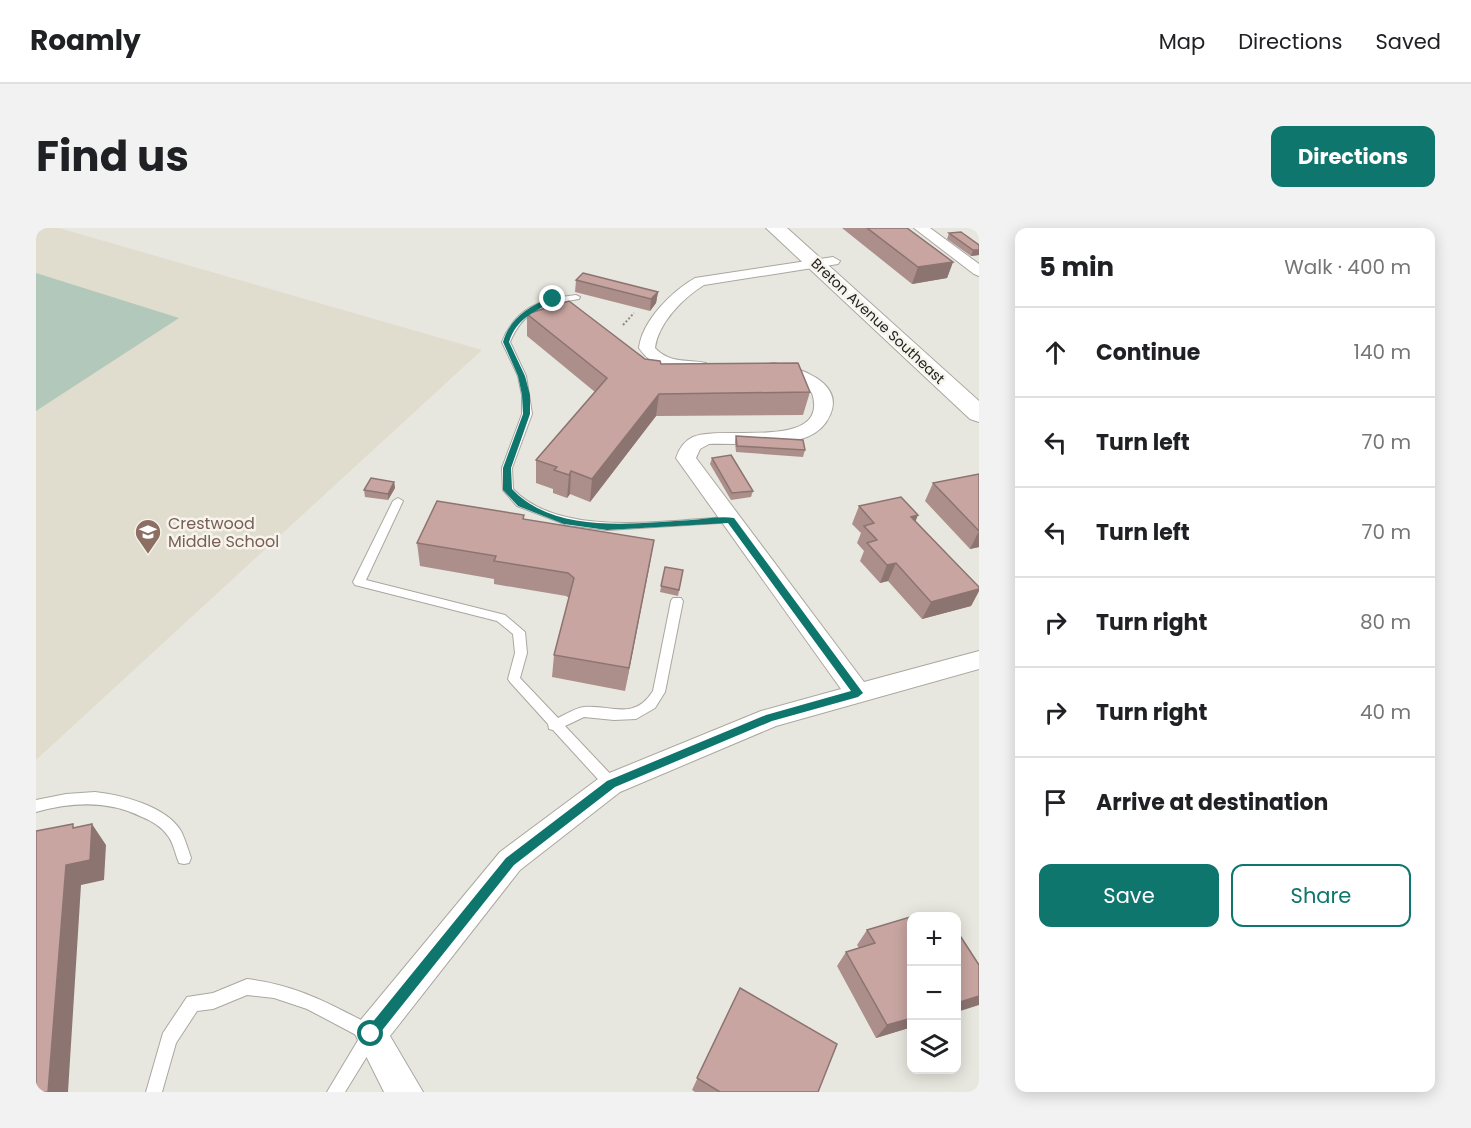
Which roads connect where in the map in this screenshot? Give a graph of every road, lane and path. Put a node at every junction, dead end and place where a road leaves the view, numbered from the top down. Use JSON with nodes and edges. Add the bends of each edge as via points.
{"nodes":[{"id":1,"x":776,"y":228,"type":"edge"},
{"id":2,"x":795,"y":228,"type":"edge"},
{"id":3,"x":921,"y":228,"type":"edge"},
{"id":4,"x":824,"y":262,"type":"junction"},
{"id":5,"x":979,"y":271,"type":"edge"},
{"id":6,"x":576,"y":297,"type":"dead end"},
{"id":7,"x":634,"y":313,"type":"dead end"},
{"id":8,"x":623,"y":324,"type":"dead end"},
{"id":9,"x":716,"y":367,"type":"edge"},
{"id":10,"x":760,"y":367,"type":"edge"},
{"id":11,"x":979,"y":388,"type":"edge"},
{"id":12,"x":979,"y":414,"type":"edge"},
{"id":13,"x":398,"y":501,"type":"dead end"},
{"id":14,"x":731,"y":520,"type":"junction"},
{"id":15,"x":677,"y":601,"type":"dead end"},
{"id":16,"x":979,"y":660,"type":"edge"},
{"id":17,"x":858,"y":693,"type":"junction"},
{"id":18,"x":554,"y":725,"type":"junction"},
{"id":19,"x":611,"y":784,"type":"junction"},
{"id":20,"x":36,"y":806,"type":"edge"},
{"id":21,"x":184,"y":858,"type":"dead end"},
{"id":22,"x":371,"y":1034,"type":"junction"},
{"id":23,"x":154,"y":1092,"type":"edge"},
{"id":24,"x":335,"y":1092,"type":"edge"},
{"id":25,"x":406,"y":1092,"type":"edge"}],
"edges":[{"from":1,"to":4,"type":"main road","name":"Breton Avenue Southeast"},
{"from":2,"to":4,"type":"main road","name":"Breton Avenue Southeast"},
{"from":3,"to":5,"type":"street"},
{"from":4,"to":9,"type":"street","via":[[707,278],[687,289],[652,330],[646,348],[669,364]]},
{"from":4,"to":11,"type":"main road","name":"Breton Avenue Southeast"},
{"from":4,"to":12,"type":"main road","name":"Breton Avenue Southeast"},
{"from":6,"to":14,"type":"lane","via":[[537,305],[510,330],[506,342],[522,376],[526,414],[507,468],[507,490],[521,504],[567,522],[607,527]]},
{"from":7,"to":8,"type":"path"},
{"from":10,"to":14,"type":"street","via":[[803,377],[816,387],[824,400],[824,411],[820,420],[800,434],[707,438],[688,449],[686,458]]},
{"from":13,"to":18,"type":"lane","via":[[359,582],[501,618],[519,632],[521,653],[514,679]]},
{"from":14,"to":17,"type":"street"},
{"from":15,"to":18,"type":"lane","via":[[659,692],[651,705],[636,714],[583,712]]},
{"from":16,"to":17,"type":"street"},
{"from":17,"to":19,"type":"street","via":[[770,718]]},
{"from":18,"to":19,"type":"lane"},
{"from":19,"to":22,"type":"street","via":[[510,861]]},
{"from":20,"to":21,"type":"lane","via":[[107,797],[135,805],[159,818],[175,834]]},
{"from":22,"to":23,"type":"lane","via":[[309,1002],[274,990],[247,987],[194,1004],[169,1039]]},
{"from":22,"to":24,"type":"lane"},
{"from":22,"to":25,"type":"street"}]}
